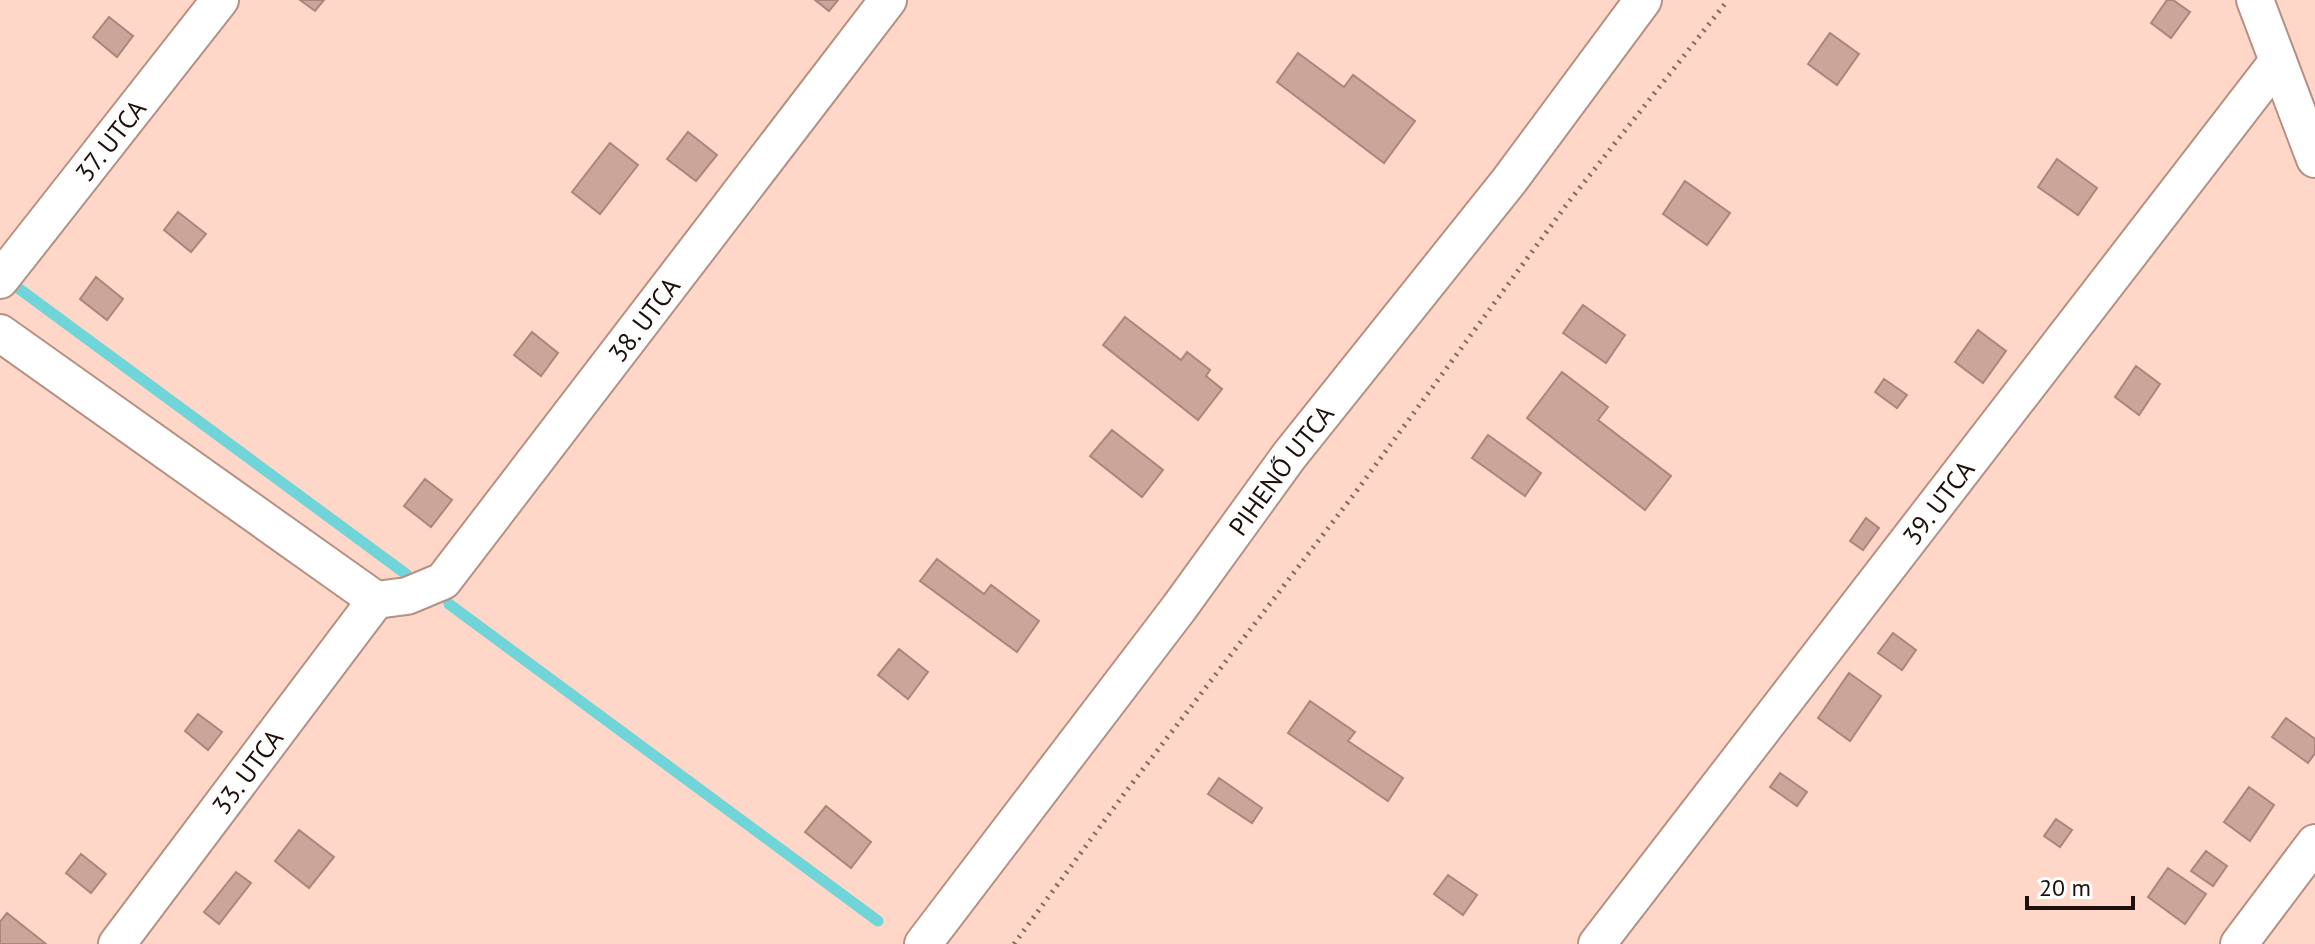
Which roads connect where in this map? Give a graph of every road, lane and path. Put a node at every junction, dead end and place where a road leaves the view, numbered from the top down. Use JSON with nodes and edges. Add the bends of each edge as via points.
{"nodes":[{"id":1,"x":220,"y":0,"type":"edge"},
{"id":2,"x":888,"y":0,"type":"edge"},
{"id":3,"x":1643,"y":0,"type":"edge"},
{"id":4,"x":1728,"y":0,"type":"edge"},
{"id":5,"x":2255,"y":0,"type":"edge"},
{"id":6,"x":2278,"y":61,"type":"junction"},
{"id":7,"x":2315,"y":159,"type":"edge"},
{"id":8,"x":0,"y":280,"type":"edge"},
{"id":9,"x":0,"y":333,"type":"edge"},
{"id":10,"x":376,"y":600,"type":"junction"},
{"id":11,"x":2315,"y":843,"type":"edge"},
{"id":12,"x":117,"y":944,"type":"edge"},
{"id":13,"x":923,"y":944,"type":"edge"},
{"id":14,"x":1014,"y":944,"type":"edge"},
{"id":15,"x":1597,"y":944,"type":"edge"},
{"id":16,"x":2239,"y":944,"type":"edge"}],
"edges":[{"from":1,"to":8,"type":"street","name":"37. UTCA"},
{"from":2,"to":10,"type":"street","name":"38. UTCA","via":[[443,581],[407,596]]},
{"from":3,"to":13,"type":"street","name":"PIHENŐ UTCA","via":[[1509,181],[1289,456]]},
{"from":4,"to":14,"type":"path","via":[[1567,204]]},
{"from":5,"to":6,"type":"street"},
{"from":6,"to":7,"type":"street"},
{"from":6,"to":15,"type":"street","name":"39. UTCA"},
{"from":9,"to":10,"type":"street"},
{"from":10,"to":12,"type":"street","name":"33. UTCA"},
{"from":11,"to":16,"type":"street"}]}
